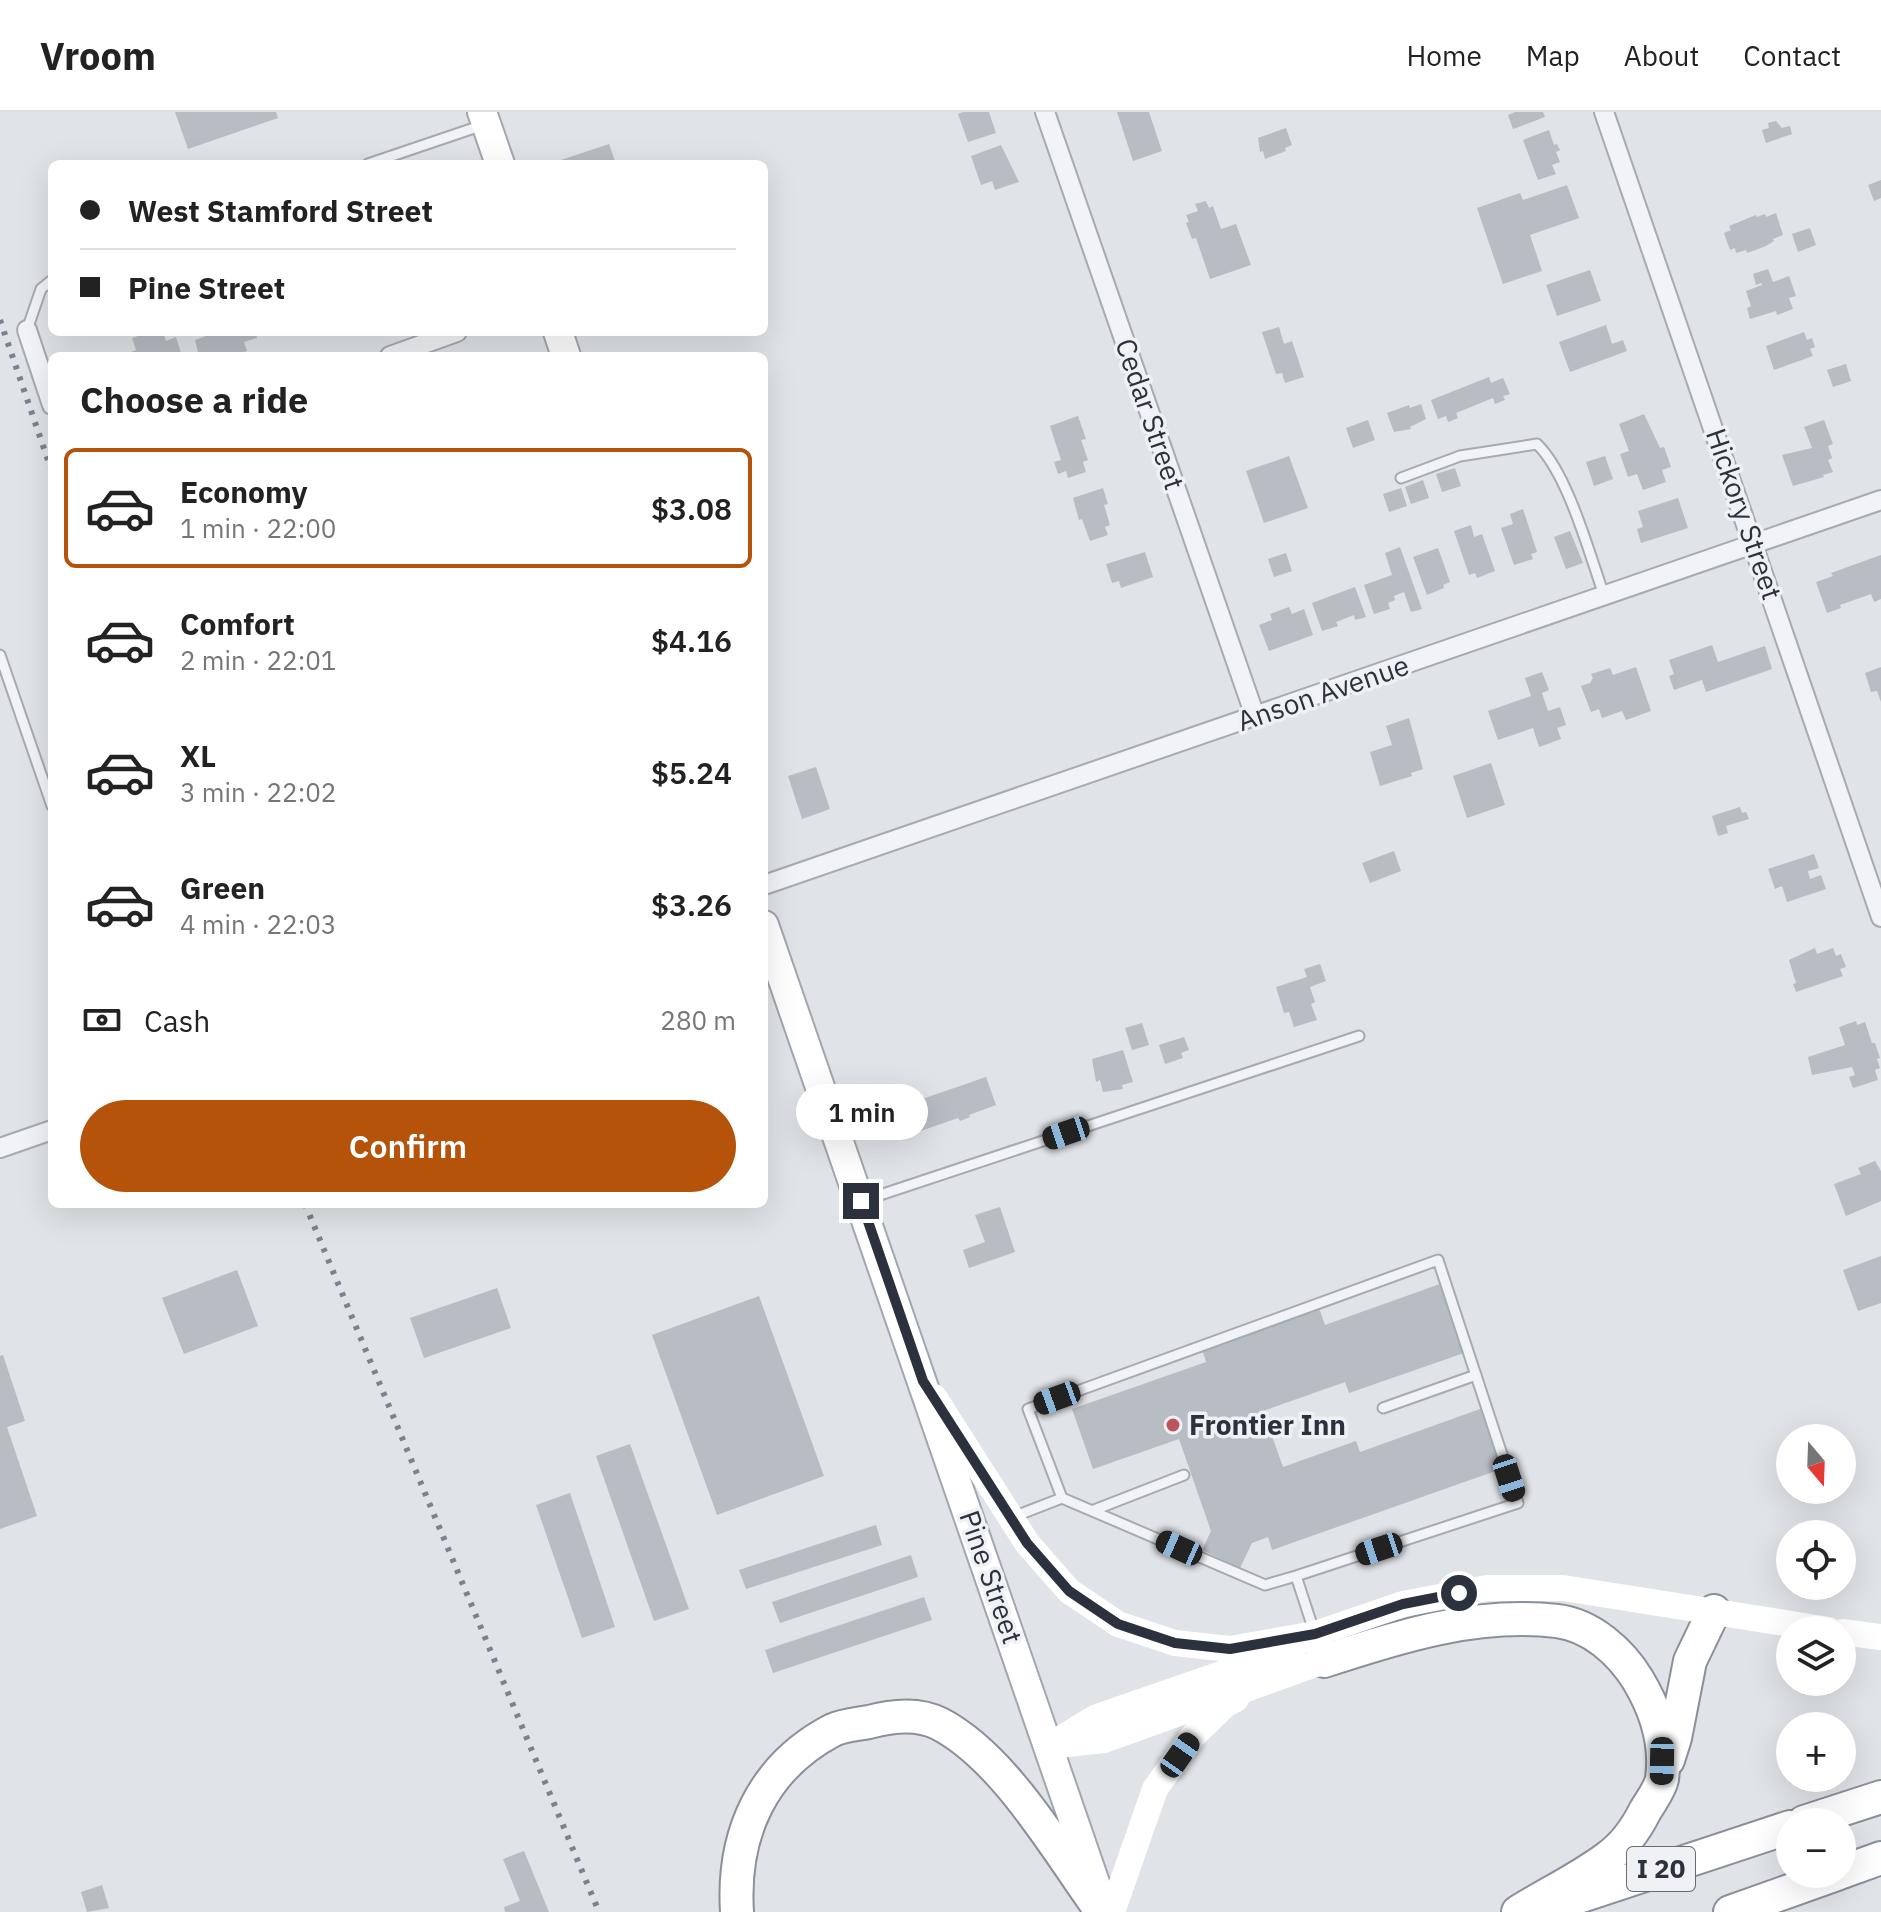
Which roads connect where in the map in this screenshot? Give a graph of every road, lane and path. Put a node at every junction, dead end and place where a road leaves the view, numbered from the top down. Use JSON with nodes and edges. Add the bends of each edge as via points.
{"nodes":[{"id":1,"x":1045,"y":112,"type":"edge"},
{"id":2,"x":1604,"y":112,"type":"edge"},
{"id":3,"x":484,"y":118,"type":"edge"},
{"id":4,"x":378,"y":160,"type":"edge"},
{"id":5,"x":499,"y":160,"type":"edge"},
{"id":6,"x":48,"y":283,"type":"edge"},
{"id":7,"x":27,"y":330,"type":"joint"},
{"id":8,"x":446,"y":336,"type":"edge"},
{"id":9,"x":401,"y":352,"type":"edge"},
{"id":10,"x":48,"y":393,"type":"edge"},
{"id":11,"x":1401,"y":478,"type":"dead end"},
{"id":12,"x":1881,"y":500,"type":"edge"},
{"id":13,"x":1754,"y":543,"type":"junction"},
{"id":14,"x":1604,"y":595,"type":"junction"},
{"id":15,"x":0,"y":655,"type":"edge"},
{"id":16,"x":1255,"y":716,"type":"junction"},
{"id":17,"x":48,"y":794,"type":"edge"},
{"id":18,"x":768,"y":884,"type":"edge"},
{"id":19,"x":1881,"y":917,"type":"edge"},
{"id":20,"x":768,"y":936,"type":"edge"},
{"id":21,"x":1359,"y":1036,"type":"dead end"},
{"id":22,"x":48,"y":1131,"type":"edge"},
{"id":23,"x":0,"y":1148,"type":"edge"},
{"id":24,"x":861,"y":1201,"type":"junction"},
{"id":25,"x":1476,"y":1375,"type":"junction"},
{"id":26,"x":923,"y":1381,"type":"junction"},
{"id":27,"x":1383,"y":1408,"type":"dead end"},
{"id":28,"x":1184,"y":1475,"type":"dead end"},
{"id":29,"x":1062,"y":1498,"type":"junction"},
{"id":30,"x":1094,"y":1510,"type":"junction"},
{"id":31,"x":1011,"y":1518,"type":"junction"},
{"id":32,"x":1296,"y":1576,"type":"junction"},
{"id":33,"x":1714,"y":1611,"type":"junction"},
{"id":34,"x":1776,"y":1621,"type":"edge"},
{"id":35,"x":1856,"y":1634,"type":"edge"},
{"id":36,"x":1881,"y":1637,"type":"edge"},
{"id":37,"x":1320,"y":1648,"type":"junction"},
{"id":38,"x":1276,"y":1676,"type":"junction"},
{"id":39,"x":1049,"y":1746,"type":"junction"},
{"id":40,"x":1662,"y":1781,"type":"junction"},
{"id":41,"x":1881,"y":1797,"type":"edge"},
{"id":42,"x":1847,"y":1808,"type":"edge"},
{"id":43,"x":1776,"y":1832,"type":"edge"},
{"id":44,"x":1881,"y":1858,"type":"edge"},
{"id":45,"x":1856,"y":1867,"type":"edge"},
{"id":46,"x":1798,"y":1888,"type":"edge"},
{"id":47,"x":737,"y":1912,"type":"edge"},
{"id":48,"x":1104,"y":1912,"type":"edge"},
{"id":49,"x":1112,"y":1912,"type":"edge"},
{"id":50,"x":1518,"y":1912,"type":"edge"},
{"id":51,"x":1532,"y":1912,"type":"edge"},
{"id":52,"x":1730,"y":1912,"type":"edge"}],
"edges":[{"from":1,"to":16,"type":"street","name":"Cedar Street"},
{"from":2,"to":13,"type":"street","name":"Hickory Street"},
{"from":3,"to":4,"type":"lane"},
{"from":3,"to":5,"type":"main road"},
{"from":6,"to":7,"type":"lane","via":[[41,289]]},
{"from":7,"to":10,"type":"street"},
{"from":8,"to":9,"type":"street"},
{"from":11,"to":14,"type":"lane","via":[[1460,456],[1537,444],[1549,456],[1573,508]]},
{"from":12,"to":13,"type":"street","name":"Anson Avenue"},
{"from":13,"to":14,"type":"street","name":"Anson Avenue"},
{"from":13,"to":19,"type":"street","name":"Hickory Street"},
{"from":14,"to":16,"type":"street","name":"Anson Avenue"},
{"from":15,"to":17,"type":"lane"},
{"from":16,"to":18,"type":"street","name":"Anson Avenue"},
{"from":20,"to":24,"type":"main road","name":"Pine Street"},
{"from":21,"to":24,"type":"lane"},
{"from":22,"to":23,"type":"street"},
{"from":24,"to":26,"type":"main road","name":"Pine Street"},
{"from":25,"to":27,"type":"lane"},
{"from":25,"to":29,"type":"lane","via":[[1438,1260],[1028,1409]]},
{"from":25,"to":32,"type":"lane","via":[[1518,1503]]},
{"from":26,"to":31,"type":"main road"},
{"from":26,"to":39,"type":"main road","name":"Pine Street"},
{"from":28,"to":30,"type":"lane"},
{"from":29,"to":30,"type":"lane"},
{"from":29,"to":31,"type":"lane"},
{"from":30,"to":32,"type":"lane","via":[[1265,1585]]},
{"from":31,"to":37,"type":"main road","via":[[1069,1591],[1118,1624],[1175,1643],[1230,1649]]},
{"from":32,"to":37,"type":"lane"},
{"from":33,"to":34,"type":"main road"},
{"from":33,"to":37,"type":"main road","via":[[1563,1588],[1487,1588],[1403,1604]]},
{"from":33,"to":40,"type":"highway","via":[[1690,1661]]},
{"from":35,"to":36,"type":"main road"},
{"from":37,"to":38,"type":"main road"},
{"from":37,"to":39,"type":"main road","via":[[1270,1657],[1097,1717]]},
{"from":37,"to":40,"type":"highway","via":[[1471,1621],[1559,1621],[1595,1634],[1627,1663],[1652,1702],[1662,1740]]},
{"from":38,"to":39,"type":"main road","via":[[1104,1740]]},
{"from":38,"to":49,"type":"main road","via":[[1226,1704],[1192,1737],[1155,1789]]},
{"from":39,"to":48,"type":"main road","name":"Pine Street"},
{"from":40,"to":50,"type":"highway","via":[[1627,1840]]},
{"from":41,"to":42,"type":"highway"},
{"from":43,"to":51,"type":"highway","number":"I 20"},
{"from":44,"to":45,"type":"highway","number":"I 20"},
{"from":46,"to":52,"type":"highway","number":"I 20"},
{"from":47,"to":48,"type":"highway","via":[[741,1845],[758,1799],[790,1758],[836,1729],[896,1715],[938,1723],[983,1754]]}]}
